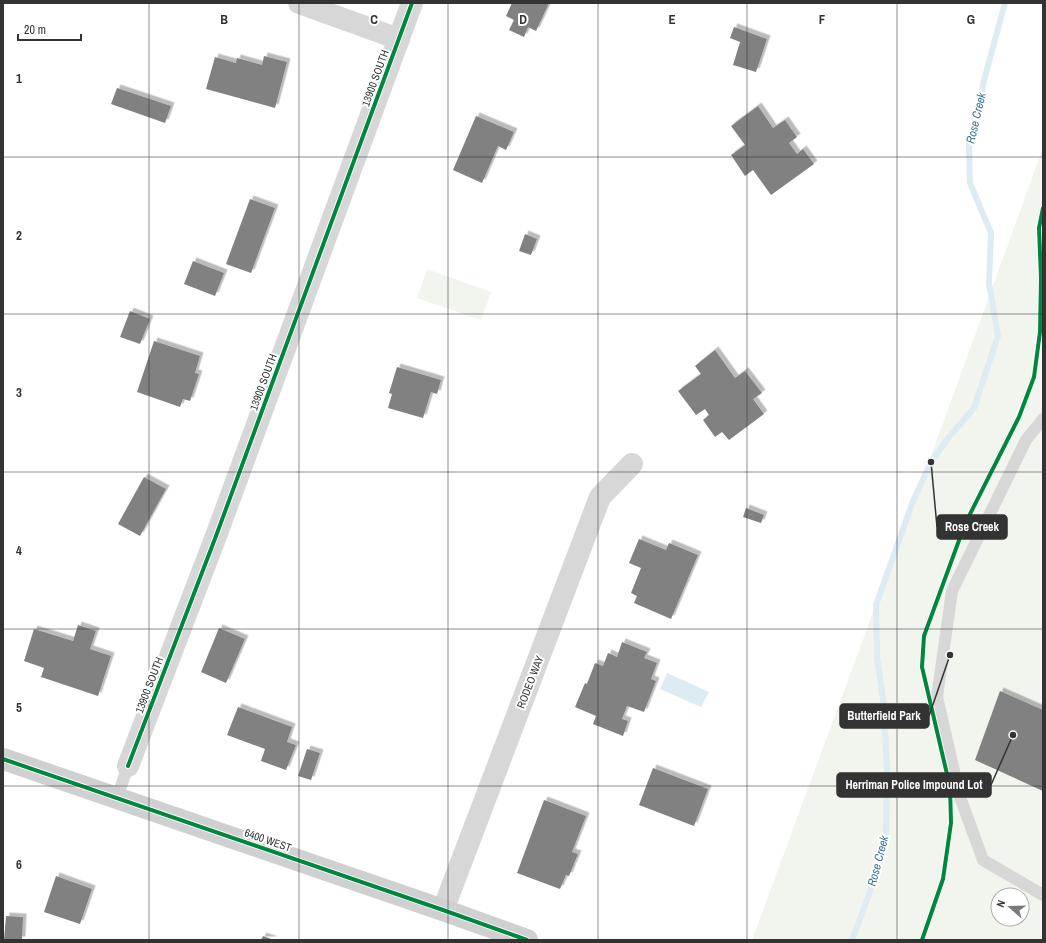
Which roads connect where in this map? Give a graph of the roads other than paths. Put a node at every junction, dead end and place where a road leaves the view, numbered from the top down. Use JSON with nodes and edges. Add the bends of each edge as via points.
{"nodes":[{"id":1,"x":299,"y":3,"type":"edge"},
{"id":2,"x":412,"y":3,"type":"edge"},
{"id":3,"x":399,"y":39,"type":"junction"},
{"id":4,"x":1043,"y":419,"type":"edge"},
{"id":5,"x":632,"y":464,"type":"dead end"},
{"id":6,"x":3,"y":759,"type":"edge"},
{"id":7,"x":128,"y":766,"type":"joint"},
{"id":8,"x":117,"y":798,"type":"junction"},
{"id":9,"x":1043,"y":895,"type":"edge"},
{"id":10,"x":443,"y":910,"type":"junction"},
{"id":11,"x":527,"y":940,"type":"edge"}],
"edges":[{"from":1,"to":3,"type":"street"},
{"from":2,"to":3,"type":"street","name":"13900 SOUTH"},
{"from":3,"to":7,"type":"street","name":"13900 SOUTH","via":[[219,528]]},
{"from":4,"to":9,"type":"lane","via":[[1026,440],[952,591],[937,697],[960,797],[983,860]]},
{"from":5,"to":10,"type":"street","name":"RODEO WAY","via":[[600,497]]},
{"from":6,"to":8,"type":"street","name":"6400 WEST"},
{"from":7,"to":8,"type":"lane"},
{"from":8,"to":10,"type":"street","name":"6400 WEST"},
{"from":10,"to":11,"type":"street","name":"6400 WEST"}]}
